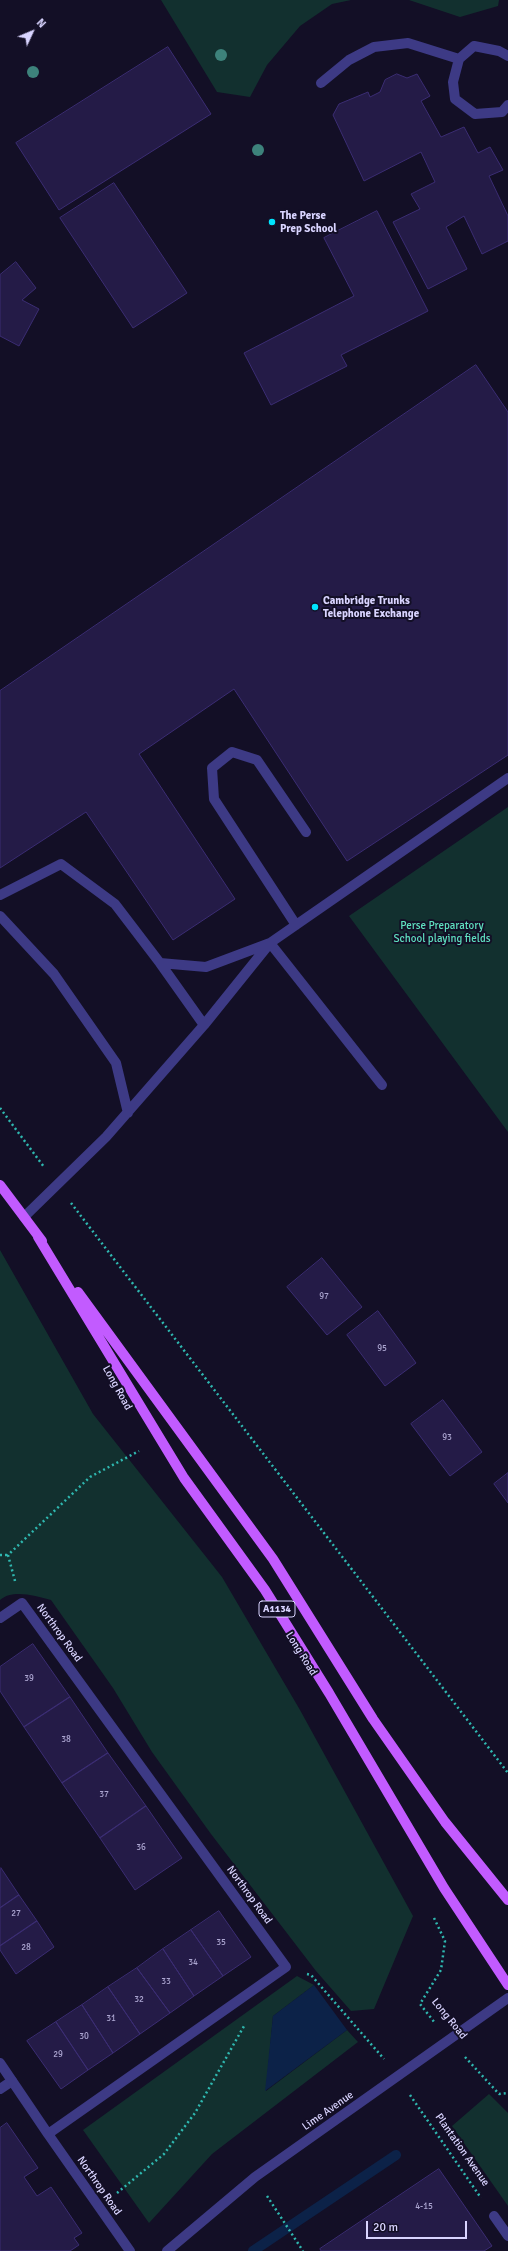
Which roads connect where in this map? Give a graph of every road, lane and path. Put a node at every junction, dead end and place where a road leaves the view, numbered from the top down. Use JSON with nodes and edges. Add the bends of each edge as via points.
{"nodes":[{"id":1,"x":508,"y":56,"type":"edge"},
{"id":2,"x":459,"y":58,"type":"junction"},
{"id":3,"x":321,"y":83,"type":"dead end"},
{"id":4,"x":508,"y":105,"type":"edge"},
{"id":5,"x":508,"y":778,"type":"edge"},
{"id":6,"x":306,"y":832,"type":"dead end"},
{"id":7,"x":0,"y":895,"type":"edge"},
{"id":8,"x":0,"y":916,"type":"edge"},
{"id":9,"x":296,"y":925,"type":"junction"},
{"id":10,"x":270,"y":943,"type":"junction"},
{"id":11,"x":160,"y":963,"type":"junction"},
{"id":12,"x":204,"y":1025,"type":"junction"},
{"id":13,"x":382,"y":1085,"type":"dead end"},
{"id":14,"x":0,"y":1108,"type":"edge"},
{"id":15,"x":128,"y":1113,"type":"junction"},
{"id":16,"x":0,"y":1185,"type":"edge"},
{"id":17,"x":57,"y":1185,"type":"junction"},
{"id":18,"x":24,"y":1217,"type":"junction"},
{"id":19,"x":38,"y":1237,"type":"junction"},
{"id":20,"x":135,"y":1444,"type":"dead end"},
{"id":21,"x":139,"y":1451,"type":"junction"},
{"id":22,"x":143,"y":1457,"type":"dead end"},
{"id":23,"x":8,"y":1554,"type":"junction"},
{"id":24,"x":0,"y":1555,"type":"edge"},
{"id":25,"x":22,"y":1603,"type":"junction"},
{"id":26,"x":0,"y":1618,"type":"edge"},
{"id":27,"x":508,"y":1773,"type":"edge"},
{"id":28,"x":508,"y":1900,"type":"edge"},
{"id":29,"x":432,"y":1914,"type":"dead end"},
{"id":30,"x":286,"y":1967,"type":"junction"},
{"id":31,"x":508,"y":1985,"type":"edge"},
{"id":32,"x":508,"y":1998,"type":"edge"},
{"id":33,"x":245,"y":2024,"type":"dead end"},
{"id":34,"x":449,"y":2040,"type":"junction"},
{"id":35,"x":0,"y":2063,"type":"edge"},
{"id":36,"x":399,"y":2076,"type":"junction"},
{"id":37,"x":12,"y":2081,"type":"junction"},
{"id":38,"x":0,"y":2089,"type":"edge"},
{"id":39,"x":508,"y":2093,"type":"edge"},
{"id":40,"x":48,"y":2134,"type":"junction"},
{"id":41,"x":275,"y":2207,"type":"dead end"},
{"id":42,"x":100,"y":2208,"type":"junction"},
{"id":43,"x":494,"y":2216,"type":"joint"},
{"id":44,"x":508,"y":2236,"type":"edge"},
{"id":45,"x":130,"y":2251,"type":"edge"},
{"id":46,"x":167,"y":2251,"type":"edge"},
{"id":47,"x":303,"y":2251,"type":"edge"}],
"edges":[{"from":1,"to":2,"type":"street","via":[[499,51],[474,46]]},
{"from":2,"to":3,"type":"street","via":[[408,43],[374,46],[349,60]]},
{"from":2,"to":4,"type":"street","via":[[453,82],[455,99],[475,114],[502,112]]},
{"from":5,"to":9,"type":"street"},
{"from":6,"to":9,"type":"street","via":[[258,760],[232,752],[212,768],[214,799]]},
{"from":7,"to":11,"type":"street","via":[[61,864],[115,904]]},
{"from":8,"to":15,"type":"street","via":[[54,974],[116,1063]]},
{"from":9,"to":10,"type":"street"},
{"from":10,"to":11,"type":"street","via":[[206,968]]},
{"from":10,"to":12,"type":"street"},
{"from":10,"to":13,"type":"street"},
{"from":11,"to":12,"type":"street"},
{"from":12,"to":15,"type":"street"},
{"from":14,"to":17,"type":"path"},
{"from":15,"to":17,"type":"street"},
{"from":16,"to":18,"type":"main road","name":"Long Road","number":"A1134"},
{"from":17,"to":18,"type":"street"},
{"from":17,"to":27,"type":"path"},
{"from":18,"to":19,"type":"main road","name":"Long Road","number":"A1134"},
{"from":19,"to":28,"type":"main road","name":"Long Road","number":"A1134","via":[[273,1559],[373,1719],[444,1822]]},
{"from":19,"to":31,"type":"main road","name":"Long Road","number":"A1134","via":[[184,1478],[265,1590],[444,1888]]},
{"from":20,"to":21,"type":"path"},
{"from":21,"to":22,"type":"path"},
{"from":21,"to":23,"type":"path","via":[[90,1477]]},
{"from":23,"to":24,"type":"path"},
{"from":23,"to":25,"type":"path"},
{"from":25,"to":26,"type":"street"},
{"from":25,"to":30,"type":"street","name":"Northrop Road"},
{"from":29,"to":34,"type":"path","name":"Long Road","via":[[445,1941],[441,1970],[420,2004]]},
{"from":30,"to":36,"type":"path","name":"Plantation Avenue","via":[[311,1975]]},
{"from":30,"to":40,"type":"street"},
{"from":32,"to":34,"type":"street","name":"Lime Avenue"},
{"from":33,"to":42,"type":"path","via":[[195,2113],[164,2154]]},
{"from":34,"to":36,"type":"street","name":"Lime Avenue"},
{"from":34,"to":39,"type":"path","name":"Long Road","via":[[498,2094]]},
{"from":35,"to":37,"type":"street","name":"Northrop Road"},
{"from":36,"to":43,"type":"path","name":"Plantation Avenue","via":[[420,2111]]},
{"from":36,"to":46,"type":"street","name":"Lime Avenue","via":[[255,2177]]},
{"from":37,"to":38,"type":"street"},
{"from":37,"to":40,"type":"street","name":"Northrop Road"},
{"from":40,"to":42,"type":"street","name":"Northrop Road"},
{"from":41,"to":47,"type":"path"},
{"from":42,"to":45,"type":"street","name":"Northrop Road"},
{"from":43,"to":44,"type":"street"}]}
